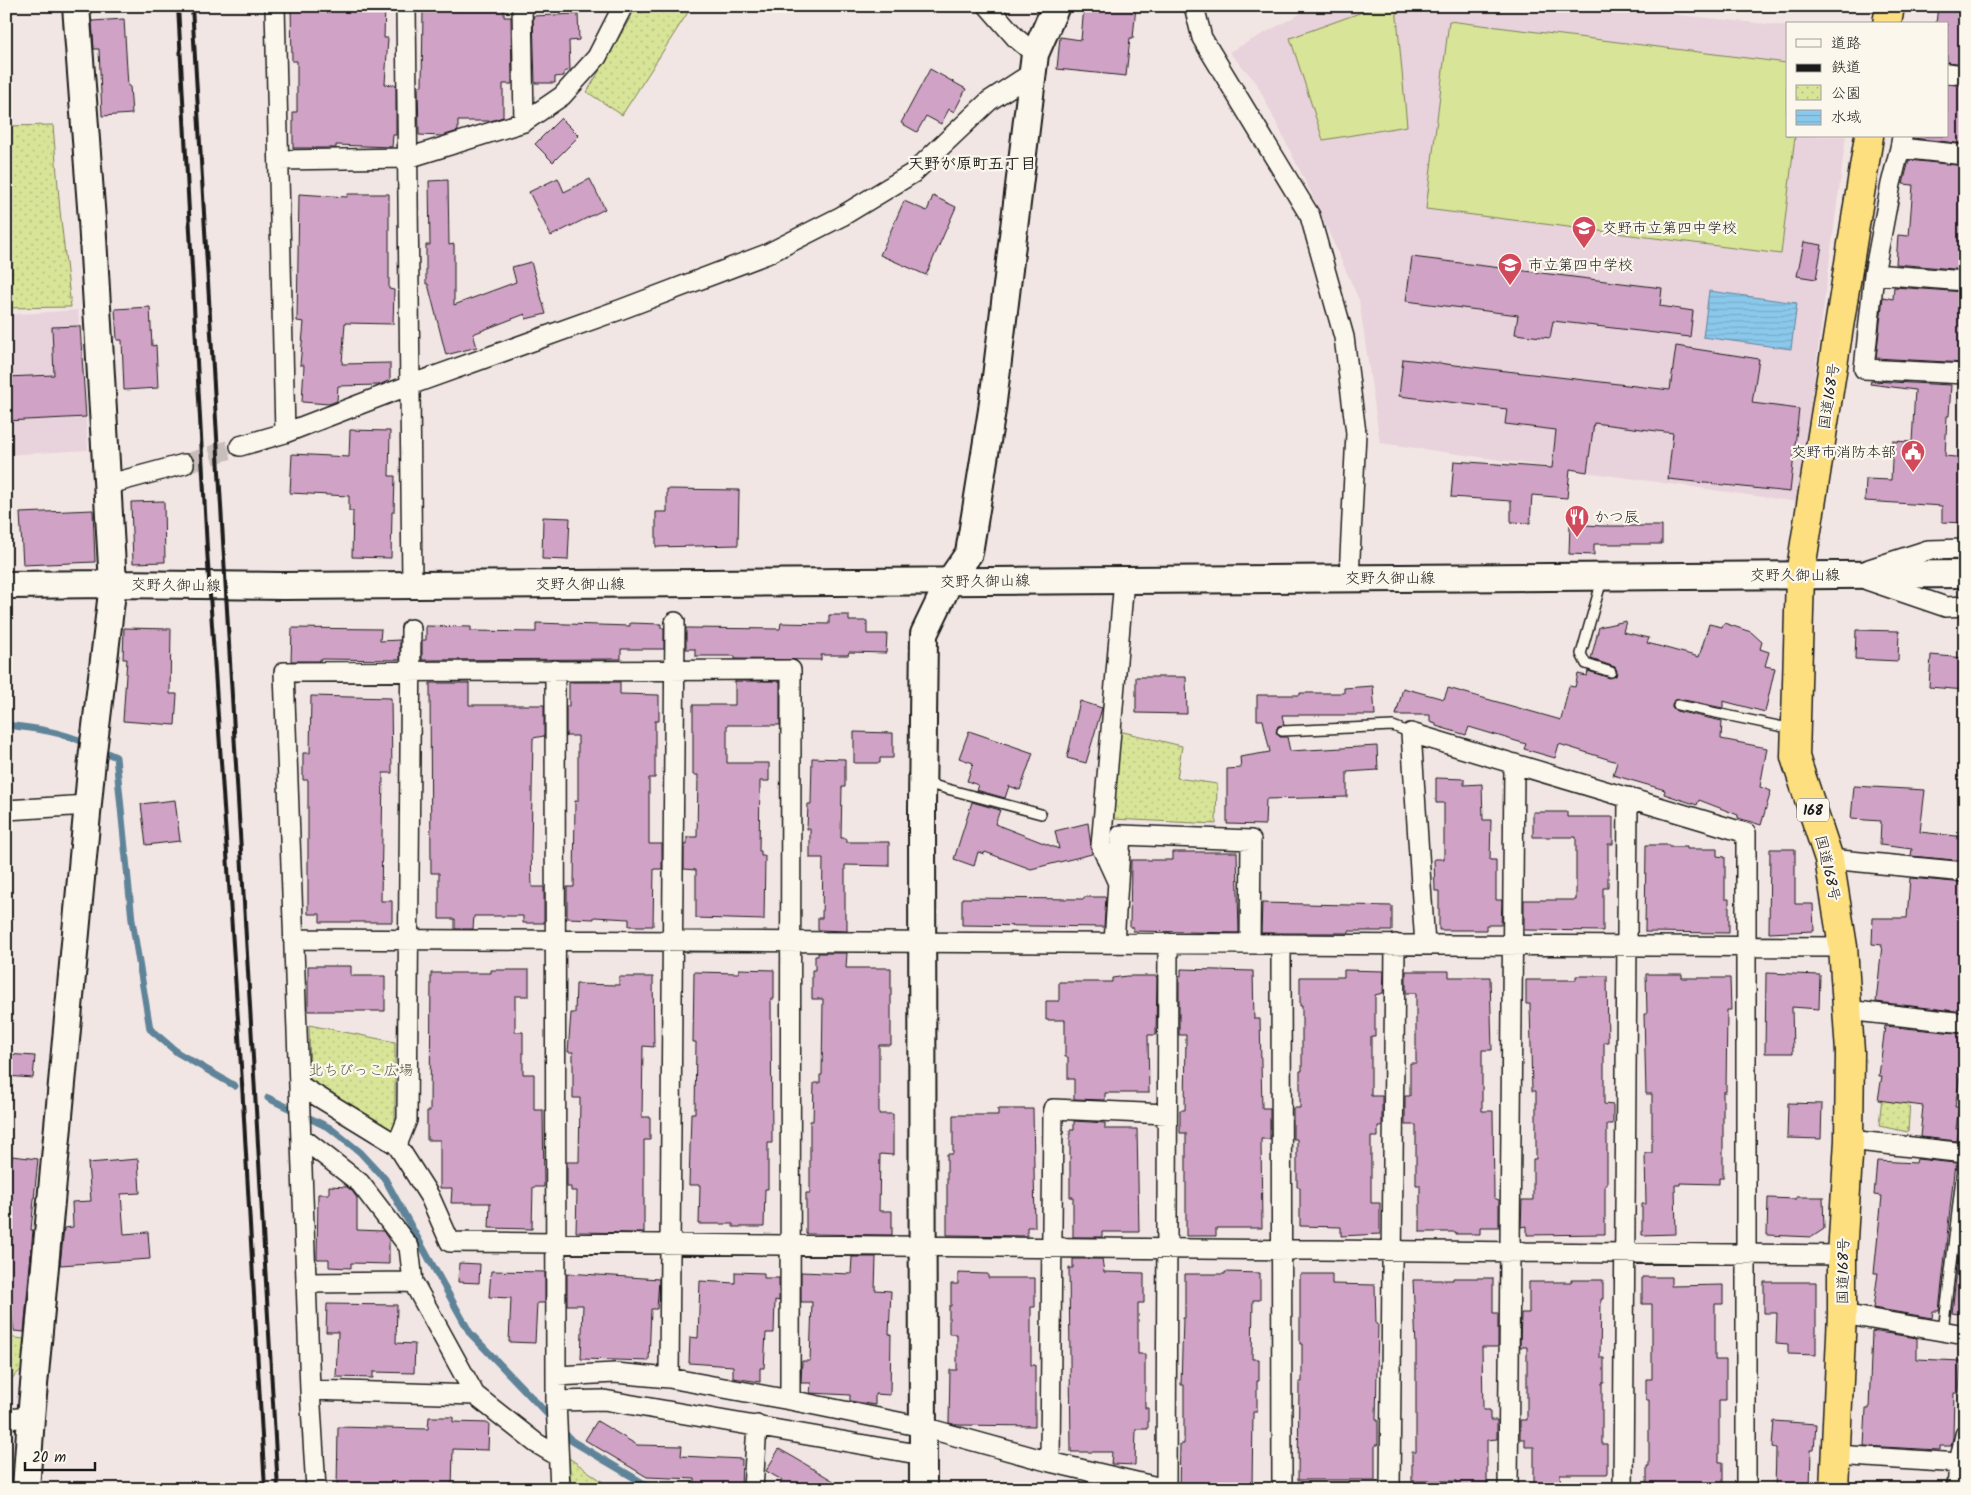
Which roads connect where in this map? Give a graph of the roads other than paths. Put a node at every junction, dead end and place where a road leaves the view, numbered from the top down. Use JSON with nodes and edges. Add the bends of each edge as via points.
{"nodes":[{"id":1,"x":76,"y":6,"type":"edge"},
{"id":2,"x":275,"y":6,"type":"edge"},
{"id":3,"x":406,"y":6,"type":"edge"},
{"id":4,"x":522,"y":6,"type":"edge"},
{"id":5,"x":624,"y":6,"type":"edge"},
{"id":6,"x":988,"y":6,"type":"edge"},
{"id":7,"x":1056,"y":6,"type":"edge"},
{"id":8,"x":1194,"y":6,"type":"edge"},
{"id":9,"x":1890,"y":6,"type":"edge"},
{"id":10,"x":1887,"y":22,"type":"edge"},
{"id":11,"x":1034,"y":63,"type":"junction"},
{"id":12,"x":1948,"y":73,"type":"edge"},
{"id":13,"x":1965,"y":75,"type":"edge"},
{"id":14,"x":524,"y":122,"type":"junction"},
{"id":15,"x":1869,"y":138,"type":"edge"},
{"id":16,"x":1901,"y":142,"type":"edge"},
{"id":17,"x":1965,"y":155,"type":"edge"},
{"id":18,"x":408,"y":158,"type":"junction"},
{"id":19,"x":280,"y":160,"type":"junction"},
{"id":20,"x":1874,"y":274,"type":"junction"},
{"id":21,"x":1965,"y":281,"type":"edge"},
{"id":22,"x":1965,"y":374,"type":"edge"},
{"id":23,"x":410,"y":385,"type":"junction"},
{"id":24,"x":285,"y":433,"type":"junction"},
{"id":25,"x":240,"y":446,"type":"tunnel mouth"},
{"id":26,"x":184,"y":464,"type":"tunnel mouth"},
{"id":27,"x":106,"y":485,"type":"junction"},
{"id":28,"x":1965,"y":549,"type":"edge"},
{"id":29,"x":1965,"y":574,"type":"edge"},
{"id":30,"x":1800,"y":575,"type":"junction"},
{"id":31,"x":1851,"y":575,"type":"junction"},
{"id":32,"x":1603,"y":576,"type":"junction"},
{"id":33,"x":1349,"y":578,"type":"junction"},
{"id":34,"x":1124,"y":580,"type":"junction"},
{"id":35,"x":949,"y":582,"type":"junction"},
{"id":36,"x":113,"y":584,"type":"junction"},
{"id":37,"x":6,"y":585,"type":"edge"},
{"id":38,"x":412,"y":585,"type":"junction"},
{"id":39,"x":1965,"y":606,"type":"edge"},
{"id":40,"x":675,"y":622,"type":"dead end"},
{"id":41,"x":411,"y":629,"type":"dead end"},
{"id":42,"x":555,"y":670,"type":"junction"},
{"id":43,"x":674,"y":670,"type":"junction"},
{"id":44,"x":411,"y":671,"type":"junction"},
{"id":45,"x":1612,"y":672,"type":"dead end"},
{"id":46,"x":1678,"y":705,"type":"dead end"},
{"id":47,"x":1796,"y":730,"type":"junction"},
{"id":48,"x":1282,"y":731,"type":"dead end"},
{"id":49,"x":1411,"y":733,"type":"junction"},
{"id":50,"x":1514,"y":764,"type":"junction"},
{"id":51,"x":923,"y":782,"type":"junction"},
{"id":52,"x":1628,"y":797,"type":"junction"},
{"id":53,"x":88,"y":806,"type":"junction"},
{"id":54,"x":6,"y":810,"type":"edge"},
{"id":55,"x":1041,"y":814,"type":"dead end"},
{"id":56,"x":1829,"y":859,"type":"junction"},
{"id":57,"x":1965,"y":872,"type":"edge"},
{"id":58,"x":1118,"y":882,"type":"junction"},
{"id":59,"x":293,"y":939,"type":"junction"},
{"id":60,"x":409,"y":939,"type":"junction"},
{"id":61,"x":556,"y":940,"type":"junction"},
{"id":62,"x":672,"y":940,"type":"junction"},
{"id":63,"x":790,"y":941,"type":"junction"},
{"id":64,"x":922,"y":942,"type":"junction"},
{"id":65,"x":1114,"y":943,"type":"junction"},
{"id":66,"x":1168,"y":943,"type":"junction"},
{"id":67,"x":1250,"y":944,"type":"junction"},
{"id":68,"x":1281,"y":944,"type":"junction"},
{"id":69,"x":1395,"y":944,"type":"junction"},
{"id":70,"x":1425,"y":945,"type":"junction"},
{"id":71,"x":1512,"y":945,"type":"junction"},
{"id":72,"x":1627,"y":946,"type":"junction"},
{"id":73,"x":1746,"y":946,"type":"junction"},
{"id":74,"x":1843,"y":947,"type":"junction"},
{"id":75,"x":1846,"y":1010,"type":"junction"},
{"id":76,"x":1965,"y":1023,"type":"edge"},
{"id":77,"x":299,"y":1085,"type":"junction"},
{"id":78,"x":1167,"y":1114,"type":"junction"},
{"id":79,"x":301,"y":1137,"type":"junction"},
{"id":80,"x":1849,"y":1140,"type":"junction"},
{"id":81,"x":398,"y":1145,"type":"junction"},
{"id":82,"x":1965,"y":1152,"type":"edge"},
{"id":83,"x":556,"y":1243,"type":"junction"},
{"id":84,"x":670,"y":1244,"type":"junction"},
{"id":85,"x":790,"y":1245,"type":"junction"},
{"id":86,"x":922,"y":1246,"type":"junction"},
{"id":87,"x":1051,"y":1247,"type":"junction"},
{"id":88,"x":1167,"y":1248,"type":"junction"},
{"id":89,"x":1281,"y":1250,"type":"junction"},
{"id":90,"x":1392,"y":1250,"type":"junction"},
{"id":91,"x":1510,"y":1252,"type":"junction"},
{"id":92,"x":1625,"y":1252,"type":"junction"},
{"id":93,"x":1746,"y":1254,"type":"junction"},
{"id":94,"x":1842,"y":1255,"type":"junction"},
{"id":95,"x":413,"y":1282,"type":"junction"},
{"id":96,"x":306,"y":1283,"type":"junction"},
{"id":97,"x":1842,"y":1314,"type":"junction"},
{"id":98,"x":1944,"y":1332,"type":"junction"},
{"id":99,"x":1965,"y":1335,"type":"edge"},
{"id":100,"x":556,"y":1376,"type":"junction"},
{"id":101,"x":669,"y":1378,"type":"junction"},
{"id":102,"x":310,"y":1390,"type":"junction"},
{"id":103,"x":475,"y":1395,"type":"junction"},
{"id":104,"x":790,"y":1400,"type":"junction"},
{"id":105,"x":556,"y":1401,"type":"junction"},
{"id":106,"x":19,"y":1418,"type":"edge"},
{"id":107,"x":757,"y":1425,"type":"junction"},
{"id":108,"x":922,"y":1426,"type":"junction"},
{"id":109,"x":1965,"y":1435,"type":"edge"},
{"id":110,"x":922,"y":1455,"type":"junction"},
{"id":111,"x":1836,"y":1455,"type":"junction"},
{"id":112,"x":558,"y":1456,"type":"junction"},
{"id":113,"x":1050,"y":1462,"type":"junction"},
{"id":114,"x":1959,"y":1463,"type":"junction"},
{"id":115,"x":1166,"y":1488,"type":"edge"},
{"id":116,"x":26,"y":1489,"type":"edge"},
{"id":117,"x":316,"y":1489,"type":"edge"},
{"id":118,"x":560,"y":1489,"type":"edge"},
{"id":119,"x":753,"y":1489,"type":"edge"},
{"id":120,"x":922,"y":1489,"type":"edge"},
{"id":121,"x":1282,"y":1489,"type":"edge"},
{"id":122,"x":1390,"y":1489,"type":"edge"},
{"id":123,"x":1508,"y":1489,"type":"edge"},
{"id":124,"x":1623,"y":1489,"type":"edge"},
{"id":125,"x":1746,"y":1489,"type":"edge"},
{"id":126,"x":1834,"y":1489,"type":"edge"},
{"id":127,"x":1957,"y":1489,"type":"edge"}],
"edges":[{"from":1,"to":27,"type":"street"},
{"from":2,"to":19,"type":"street"},
{"from":3,"to":18,"type":"street"},
{"from":4,"to":14,"type":"street"},
{"from":5,"to":14,"type":"street","via":[[597,57],[562,96]]},
{"from":6,"to":11,"type":"street"},
{"from":7,"to":11,"type":"street"},
{"from":8,"to":33,"type":"street","via":[[1202,38],[1310,216],[1341,328],[1356,433]]},
{"from":9,"to":10,"type":"highway"},
{"from":11,"to":23,"type":"street","via":[[913,173],[842,216],[767,254]]},
{"from":11,"to":35,"type":"street","via":[[987,439],[969,553]]},
{"from":12,"to":13,"type":"street"},
{"from":14,"to":18,"type":"street"},
{"from":15,"to":30,"type":"highway","name":"国道168号","number":"168"},
{"from":16,"to":17,"type":"street"},
{"from":16,"to":20,"type":"street"},
{"from":18,"to":19,"type":"street"},
{"from":18,"to":23,"type":"street"},
{"from":19,"to":24,"type":"street"},
{"from":20,"to":21,"type":"street"},
{"from":20,"to":22,"type":"street","via":[[1864,369]]},
{"from":23,"to":24,"type":"street"},
{"from":23,"to":38,"type":"street"},
{"from":24,"to":25,"type":"street"},
{"from":26,"to":27,"type":"street"},
{"from":27,"to":36,"type":"street"},
{"from":28,"to":31,"type":"street","via":[[1928,550]]},
{"from":29,"to":31,"type":"street","name":"交野久御山線"},
{"from":30,"to":31,"type":"street","name":"交野久御山線"},
{"from":30,"to":32,"type":"street","name":"交野久御山線"},
{"from":30,"to":47,"type":"highway","name":"国道168号","number":"168"},
{"from":31,"to":39,"type":"street","via":[[1946,607]]},
{"from":32,"to":33,"type":"street","name":"交野久御山線"},
{"from":32,"to":45,"type":"lane","via":[[1581,654],[1586,664]]},
{"from":33,"to":34,"type":"street","name":"交野久御山線"},
{"from":34,"to":35,"type":"street","name":"交野久御山線"},
{"from":34,"to":58,"type":"street","via":[[1101,846]]},
{"from":35,"to":38,"type":"street","name":"交野久御山線"},
{"from":35,"to":51,"type":"street","via":[[924,634]]},
{"from":36,"to":37,"type":"street","name":"交野久御山線"},
{"from":36,"to":38,"type":"street","name":"交野久御山線"},
{"from":36,"to":53,"type":"street"},
{"from":40,"to":43,"type":"street"},
{"from":41,"to":44,"type":"street"},
{"from":42,"to":43,"type":"street"},
{"from":42,"to":44,"type":"street"},
{"from":42,"to":61,"type":"street"},
{"from":43,"to":62,"type":"street"},
{"from":43,"to":63,"type":"street","via":[[791,670]]},
{"from":44,"to":59,"type":"street","via":[[284,672]]},
{"from":44,"to":60,"type":"street"},
{"from":46,"to":47,"type":"lane"},
{"from":47,"to":56,"type":"highway","name":"国道168号","number":"168","via":[[1795,757]]},
{"from":48,"to":49,"type":"lane","via":[[1393,726]]},
{"from":49,"to":50,"type":"street"},
{"from":49,"to":70,"type":"street"},
{"from":50,"to":52,"type":"street"},
{"from":50,"to":71,"type":"street"},
{"from":51,"to":55,"type":"lane"},
{"from":51,"to":64,"type":"street"},
{"from":52,"to":72,"type":"street"},
{"from":52,"to":73,"type":"street","via":[[1746,833]]},
{"from":53,"to":54,"type":"street"},
{"from":53,"to":106,"type":"street"},
{"from":56,"to":57,"type":"street"},
{"from":56,"to":74,"type":"highway","name":"国道168号","number":"168"},
{"from":58,"to":65,"type":"street"},
{"from":58,"to":67,"type":"street","via":[[1121,835],[1251,840]]},
{"from":59,"to":60,"type":"street"},
{"from":59,"to":77,"type":"street"},
{"from":60,"to":61,"type":"street"},
{"from":60,"to":81,"type":"street","via":[[407,1120]]},
{"from":61,"to":62,"type":"street"},
{"from":61,"to":83,"type":"street"},
{"from":62,"to":63,"type":"street"},
{"from":62,"to":84,"type":"street"},
{"from":63,"to":64,"type":"street"},
{"from":63,"to":85,"type":"street"},
{"from":64,"to":65,"type":"street"},
{"from":64,"to":86,"type":"street"},
{"from":65,"to":66,"type":"street"},
{"from":66,"to":67,"type":"street"},
{"from":66,"to":78,"type":"street"},
{"from":67,"to":68,"type":"street"},
{"from":68,"to":69,"type":"street"},
{"from":68,"to":89,"type":"street"},
{"from":69,"to":70,"type":"street"},
{"from":69,"to":90,"type":"street"},
{"from":70,"to":71,"type":"street"},
{"from":71,"to":72,"type":"street"},
{"from":71,"to":91,"type":"street"},
{"from":72,"to":73,"type":"street"},
{"from":72,"to":92,"type":"street"},
{"from":73,"to":74,"type":"street"},
{"from":73,"to":93,"type":"street"},
{"from":74,"to":75,"type":"highway","name":"国道168号","number":"168"},
{"from":75,"to":76,"type":"street"},
{"from":75,"to":80,"type":"highway","name":"国道168号","number":"168","via":[[1850,1052]]},
{"from":77,"to":79,"type":"street"},
{"from":77,"to":81,"type":"street"},
{"from":78,"to":87,"type":"street","via":[[1053,1109]]},
{"from":78,"to":88,"type":"street"},
{"from":79,"to":95,"type":"street","via":[[360,1183],[398,1232],[409,1247]]},
{"from":79,"to":96,"type":"street"},
{"from":80,"to":82,"type":"street"},
{"from":80,"to":94,"type":"highway","name":"国道168号","number":"168"},
{"from":81,"to":83,"type":"street","via":[[430,1197],[450,1242]]},
{"from":82,"to":98,"type":"lane"},
{"from":83,"to":84,"type":"street"},
{"from":83,"to":100,"type":"street"},
{"from":84,"to":85,"type":"street"},
{"from":84,"to":101,"type":"street"},
{"from":85,"to":86,"type":"street"},
{"from":85,"to":104,"type":"street"},
{"from":86,"to":87,"type":"street"},
{"from":86,"to":108,"type":"street"},
{"from":87,"to":88,"type":"street"},
{"from":87,"to":113,"type":"street"},
{"from":88,"to":89,"type":"street"},
{"from":88,"to":115,"type":"street"},
{"from":89,"to":90,"type":"street"},
{"from":89,"to":121,"type":"street"},
{"from":90,"to":91,"type":"street"},
{"from":90,"to":122,"type":"street"},
{"from":91,"to":92,"type":"street"},
{"from":91,"to":123,"type":"street"},
{"from":92,"to":93,"type":"street"},
{"from":92,"to":124,"type":"street"},
{"from":93,"to":94,"type":"street"},
{"from":93,"to":125,"type":"street"},
{"from":94,"to":97,"type":"highway","name":"国道168号","number":"168"},
{"from":95,"to":96,"type":"street"},
{"from":95,"to":103,"type":"street"},
{"from":96,"to":102,"type":"street"},
{"from":97,"to":98,"type":"street"},
{"from":97,"to":111,"type":"highway","name":"国道168号","number":"168"},
{"from":98,"to":99,"type":"street"},
{"from":100,"to":101,"type":"street","via":[[615,1373]]},
{"from":100,"to":105,"type":"street"},
{"from":101,"to":104,"type":"street"},
{"from":102,"to":103,"type":"street"},
{"from":102,"to":117,"type":"street"},
{"from":103,"to":112,"type":"street"},
{"from":104,"to":108,"type":"street"},
{"from":105,"to":107,"type":"street","via":[[604,1400]]},
{"from":105,"to":112,"type":"street"},
{"from":106,"to":116,"type":"street"},
{"from":107,"to":110,"type":"street"},
{"from":107,"to":119,"type":"street"},
{"from":108,"to":110,"type":"street"},
{"from":108,"to":113,"type":"street"},
{"from":109,"to":114,"type":"street"},
{"from":110,"to":120,"type":"street"},
{"from":111,"to":114,"type":"street"},
{"from":111,"to":126,"type":"highway","name":"国道168号","number":"168"},
{"from":112,"to":118,"type":"street"},
{"from":113,"to":115,"type":"street"},
{"from":114,"to":127,"type":"street"}]}
